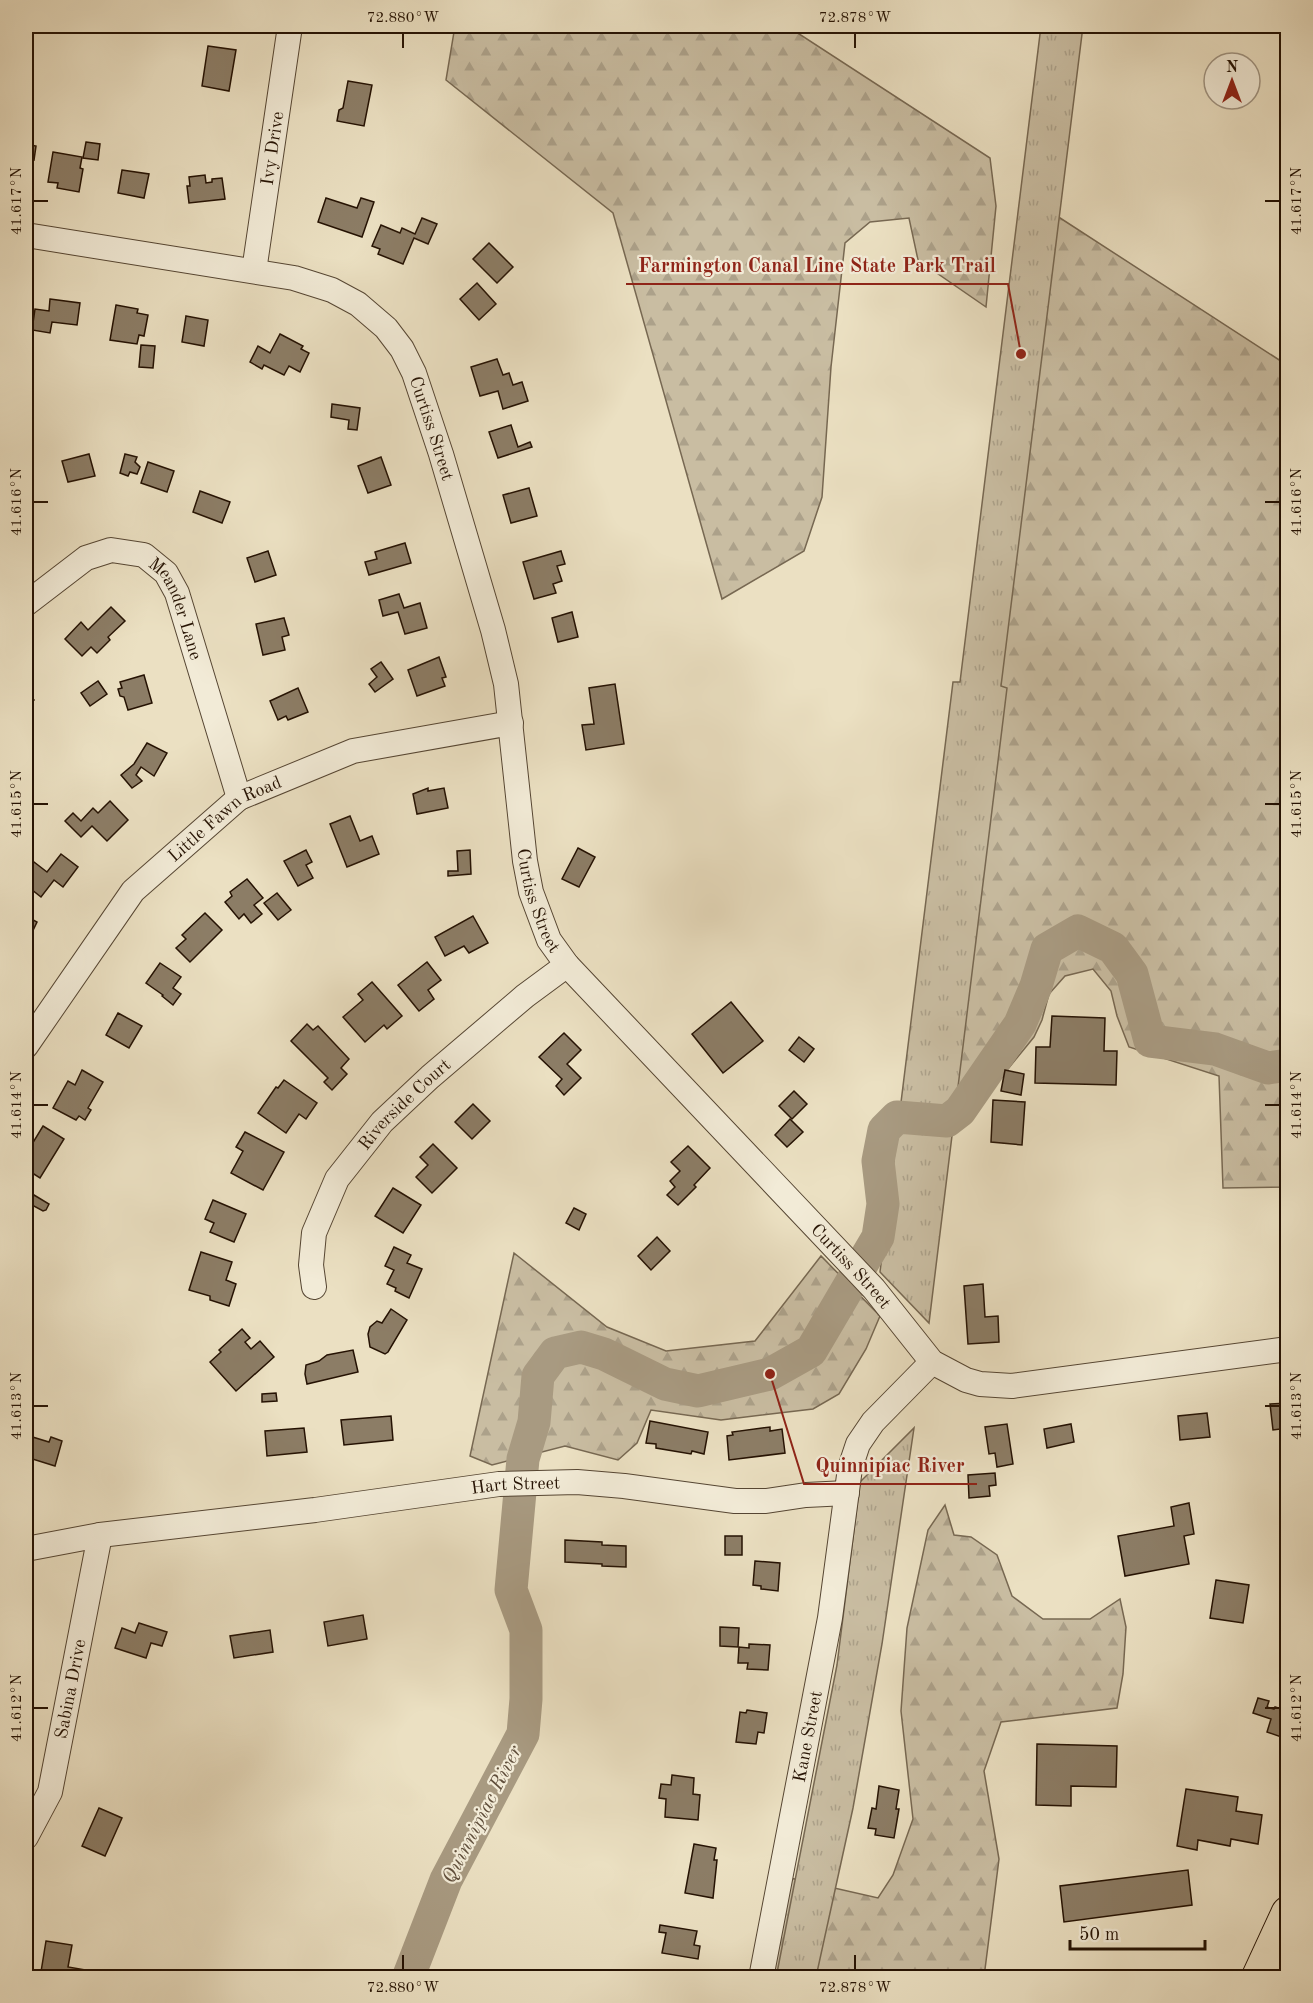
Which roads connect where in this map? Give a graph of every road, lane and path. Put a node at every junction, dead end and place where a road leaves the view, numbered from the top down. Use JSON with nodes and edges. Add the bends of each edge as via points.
{"nodes":[{"id":1,"x":290,"y":26,"type":"edge"},
{"id":2,"x":26,"y":235,"type":"edge"},
{"id":3,"x":254,"y":271,"type":"junction"},
{"id":4,"x":26,"y":604,"type":"edge"},
{"id":5,"x":511,"y":723,"type":"junction"},
{"id":6,"x":239,"y":798,"type":"junction"},
{"id":7,"x":567,"y":965,"type":"junction"},
{"id":8,"x":26,"y":1046,"type":"edge"},
{"id":9,"x":314,"y":1287,"type":"dead end"},
{"id":10,"x":1287,"y":1350,"type":"edge"},
{"id":11,"x":932,"y":1362,"type":"junction"},
{"id":12,"x":847,"y":1493,"type":"junction"},
{"id":13,"x":100,"y":1535,"type":"junction"},
{"id":14,"x":26,"y":1549,"type":"edge"},
{"id":15,"x":26,"y":1837,"type":"edge"},
{"id":16,"x":1287,"y":1914,"type":"edge"},
{"id":17,"x":761,"y":1977,"type":"edge"},
{"id":18,"x":1258,"y":1977,"type":"edge"}],
"edges":[{"from":1,"to":3,"type":"street","name":"Ivy Drive"},
{"from":2,"to":3,"type":"street","name":"Curtiss Street"},
{"from":3,"to":5,"type":"street","name":"Curtiss Street","via":[[294,278],[341,294],[386,328],[402,349],[441,454],[493,630]]},
{"from":4,"to":6,"type":"street","name":"Meander Lane","via":[[86,558],[111,550],[144,555],[166,573],[177,593]]},
{"from":5,"to":6,"type":"street","name":"Little Fawn Road","via":[[353,751]]},
{"from":5,"to":7,"type":"street","name":"Curtiss Street","via":[[531,892],[549,940]]},
{"from":6,"to":8,"type":"street","name":"Little Fawn Road","via":[[133,891]]},
{"from":7,"to":9,"type":"street","name":"Riverside Court","via":[[422,1084],[382,1122],[337,1179],[314,1233]]},
{"from":7,"to":11,"type":"street","name":"Curtiss Street","via":[[874,1289]]},
{"from":10,"to":11,"type":"street","name":"Curtiss Street","via":[[1012,1386],[966,1380]]},
{"from":11,"to":12,"type":"street","via":[[890,1403],[858,1444]]},
{"from":12,"to":13,"type":"street","name":"Hart Street","via":[[735,1502],[577,1482],[499,1484]]},
{"from":12,"to":17,"type":"street","name":"Kane Street","via":[[817,1693]]},
{"from":13,"to":14,"type":"street","name":"Hart Street"},
{"from":13,"to":15,"type":"street","name":"Sabina Drive","via":[[50,1792]]},
{"from":16,"to":18,"type":"highway"}]}
